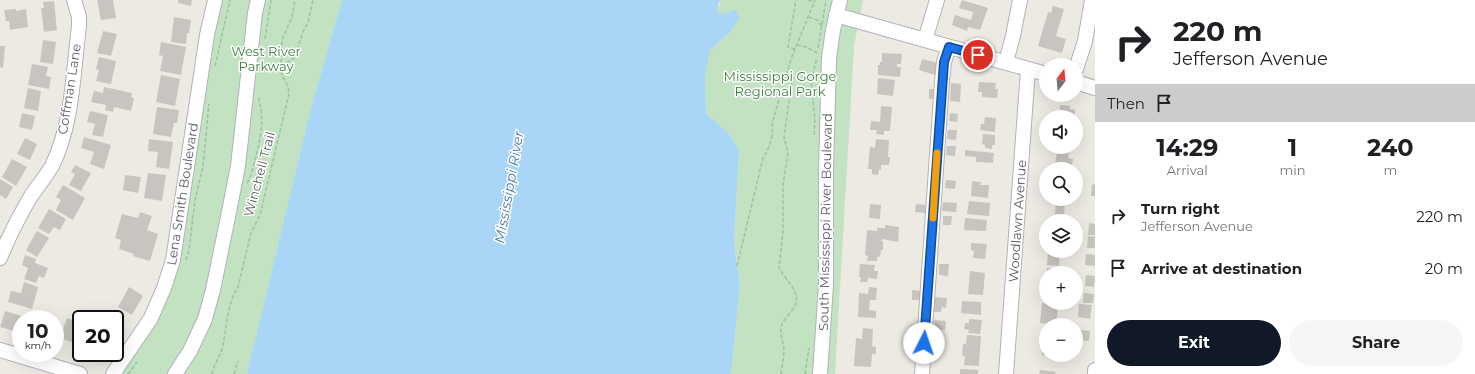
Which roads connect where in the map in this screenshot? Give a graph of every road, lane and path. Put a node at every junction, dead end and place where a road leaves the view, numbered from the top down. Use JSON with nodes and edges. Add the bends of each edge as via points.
{"nodes":[{"id":1,"x":74,"y":0,"type":"edge"},
{"id":2,"x":215,"y":0,"type":"edge"},
{"id":3,"x":258,"y":0,"type":"edge"},
{"id":4,"x":272,"y":0,"type":"edge"},
{"id":5,"x":295,"y":0,"type":"edge"},
{"id":6,"x":313,"y":0,"type":"edge"},
{"id":7,"x":796,"y":0,"type":"edge"},
{"id":8,"x":808,"y":0,"type":"edge"},
{"id":9,"x":840,"y":0,"type":"edge"},
{"id":10,"x":937,"y":0,"type":"edge"},
{"id":11,"x":1020,"y":0,"type":"edge"},
{"id":12,"x":1092,"y":0,"type":"edge"},
{"id":13,"x":815,"y":1,"type":"edge"},
{"id":14,"x":836,"y":15,"type":"junction"},
{"id":15,"x":808,"y":17,"type":"junction"},
{"id":16,"x":821,"y":26,"type":"dead end"},
{"id":17,"x":265,"y":40,"type":"dead end"},
{"id":18,"x":926,"y":40,"type":"junction"},
{"id":19,"x":797,"y":45,"type":"junction"},
{"id":20,"x":949,"y":47,"type":"junction"},
{"id":21,"x":795,"y":49,"type":"junction"},
{"id":22,"x":817,"y":53,"type":"dead end"},
{"id":23,"x":1080,"y":58,"type":"edge"},
{"id":24,"x":1006,"y":62,"type":"junction"},
{"id":25,"x":281,"y":66,"type":"junction"},
{"id":26,"x":1028,"y":68,"type":"junction"},
{"id":27,"x":787,"y":72,"type":"junction"},
{"id":28,"x":1039,"y":72,"type":"edge"},
{"id":29,"x":1083,"y":84,"type":"edge"},
{"id":30,"x":1095,"y":88,"type":"edge"},
{"id":31,"x":257,"y":94,"type":"dead end"},
{"id":32,"x":245,"y":184,"type":"dead end"},
{"id":33,"x":0,"y":258,"type":"edge"},
{"id":34,"x":737,"y":266,"type":"dead end"},
{"id":35,"x":0,"y":350,"type":"edge"},
{"id":36,"x":238,"y":361,"type":"dead end"},
{"id":37,"x":1095,"y":370,"type":"edge"},
{"id":38,"x":80,"y":374,"type":"edge"},
{"id":39,"x":113,"y":374,"type":"edge"},
{"id":40,"x":175,"y":374,"type":"edge"},
{"id":41,"x":212,"y":374,"type":"edge"},
{"id":42,"x":234,"y":374,"type":"edge"},
{"id":43,"x":782,"y":374,"type":"edge"},
{"id":44,"x":820,"y":374,"type":"edge"},
{"id":45,"x":922,"y":374,"type":"edge"},
{"id":46,"x":1006,"y":374,"type":"edge"},
{"id":47,"x":1095,"y":374,"type":"edge"}],
"edges":[{"from":1,"to":33,"type":"street","name":"Coffman Lane","via":[[79,26],[71,95],[61,143],[51,166],[9,234]]},
{"from":2,"to":39,"type":"street","name":"Lena Smith Boulevard","via":[[207,35],[173,260],[152,318]]},
{"from":3,"to":40,"type":"street","via":[[238,166],[217,270],[204,319],[190,351]]},
{"from":4,"to":17,"type":"path"},
{"from":5,"to":25,"type":"path","name":"Winchell Trail","via":[[292,17],[282,40]]},
{"from":6,"to":25,"type":"path","via":[[308,22],[294,58]]},
{"from":7,"to":21,"type":"path","via":[[788,47]]},
{"from":8,"to":13,"type":"path"},
{"from":9,"to":14,"type":"street","name":"South Mississippi River Boulevard"},
{"from":10,"to":18,"type":"street"},
{"from":11,"to":24,"type":"street"},
{"from":12,"to":23,"type":"street"},
{"from":13,"to":15,"type":"path"},
{"from":14,"to":18,"type":"street"},
{"from":14,"to":44,"type":"street","name":"South Mississippi River Boulevard","via":[[829,58],[826,285]]},
{"from":15,"to":16,"type":"path","via":[[817,20]]},
{"from":15,"to":19,"type":"path"},
{"from":18,"to":20,"type":"street"},
{"from":19,"to":21,"type":"path"},
{"from":19,"to":22,"type":"path"},
{"from":20,"to":24,"type":"street"},
{"from":20,"to":45,"type":"street","via":[[942,80]]},
{"from":21,"to":27,"type":"path"},
{"from":24,"to":26,"type":"street"},
{"from":25,"to":41,"type":"path","name":"Winchell Trail","via":[[289,94],[260,215],[251,233],[238,287],[225,326],[220,356]]},
{"from":26,"to":28,"type":"street"},
{"from":26,"to":46,"type":"street","name":"Woodlawn Avenue"},
{"from":27,"to":34,"type":"path"},
{"from":27,"to":43,"type":"path","via":[[793,74],[784,137],[788,152],[783,185],[783,232],[779,268],[793,289],[797,301],[781,327],[784,349]]},
{"from":29,"to":30,"type":"street"},
{"from":31,"to":32,"type":"path","via":[[262,133],[254,165]]},
{"from":35,"to":38,"type":"street"},
{"from":36,"to":42,"type":"path"},
{"from":37,"to":47,"type":"street"}]}
